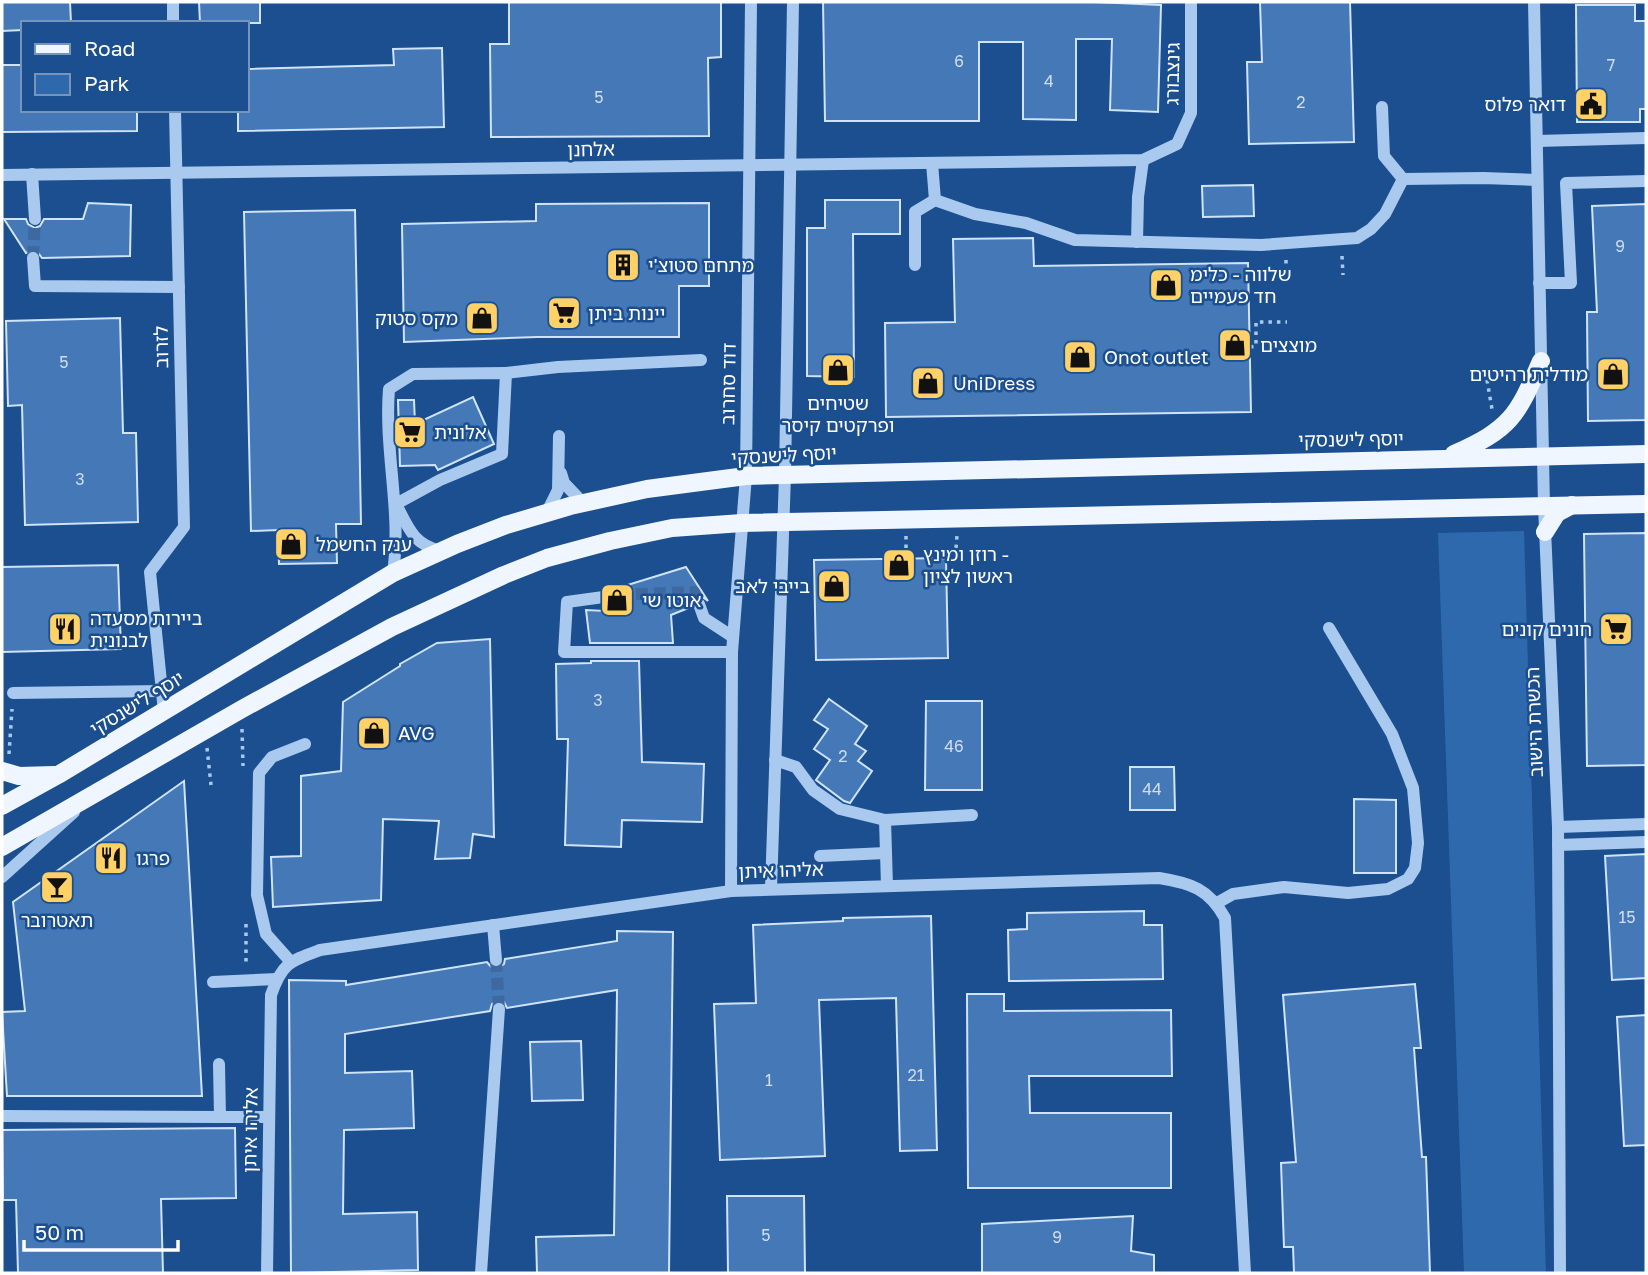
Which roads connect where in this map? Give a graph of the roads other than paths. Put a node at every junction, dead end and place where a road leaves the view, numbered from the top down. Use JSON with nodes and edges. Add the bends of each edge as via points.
{"nodes":[{"id":1,"x":173,"y":2,"type":"edge"},
{"id":2,"x":751,"y":2,"type":"edge"},
{"id":3,"x":793,"y":2,"type":"edge"},
{"id":4,"x":1191,"y":2,"type":"edge"},
{"id":5,"x":1534,"y":2,"type":"edge"},
{"id":6,"x":173,"y":21,"type":"edge"},
{"id":7,"x":1382,"y":107,"type":"dead end"},
{"id":8,"x":175,"y":112,"type":"edge"},
{"id":9,"x":1646,"y":138,"type":"edge"},
{"id":10,"x":1536,"y":141,"type":"junction"},
{"id":11,"x":1177,"y":144,"type":"joint"},
{"id":12,"x":1143,"y":160,"type":"junction"},
{"id":13,"x":932,"y":163,"type":"junction"},
{"id":14,"x":791,"y":164,"type":"junction"},
{"id":15,"x":749,"y":167,"type":"junction"},
{"id":16,"x":176,"y":173,"type":"junction"},
{"id":17,"x":32,"y":174,"type":"junction"},
{"id":18,"x":2,"y":175,"type":"edge"},
{"id":19,"x":1404,"y":179,"type":"junction"},
{"id":20,"x":1537,"y":180,"type":"junction"},
{"id":21,"x":1646,"y":181,"type":"edge"},
{"id":22,"x":935,"y":200,"type":"junction"},
{"id":23,"x":35,"y":219,"type":"tunnel mouth"},
{"id":24,"x":1138,"y":242,"type":"junction"},
{"id":25,"x":33,"y":258,"type":"tunnel mouth"},
{"id":26,"x":915,"y":265,"type":"dead end"},
{"id":27,"x":1539,"y":283,"type":"junction"},
{"id":28,"x":179,"y":287,"type":"junction"},
{"id":29,"x":701,"y":360,"type":"dead end"},
{"id":30,"x":1541,"y":361,"type":"junction"},
{"id":31,"x":506,"y":373,"type":"junction"},
{"id":32,"x":559,"y":436,"type":"dead end"},
{"id":33,"x":1646,"y":454,"type":"edge"},
{"id":34,"x":1543,"y":457,"type":"junction"},
{"id":35,"x":1444,"y":458,"type":"junction"},
{"id":36,"x":559,"y":468,"type":"junction"},
{"id":37,"x":785,"y":475,"type":"junction"},
{"id":38,"x":746,"y":476,"type":"junction"},
{"id":39,"x":396,"y":503,"type":"junction"},
{"id":40,"x":583,"y":503,"type":"junction"},
{"id":41,"x":1646,"y":504,"type":"edge"},
{"id":42,"x":1573,"y":505,"type":"junction"},
{"id":43,"x":1545,"y":506,"type":"junction"},
{"id":44,"x":546,"y":514,"type":"junction"},
{"id":45,"x":742,"y":523,"type":"junction"},
{"id":46,"x":783,"y":523,"type":"junction"},
{"id":47,"x":1545,"y":532,"type":"junction"},
{"id":48,"x":442,"y":551,"type":"junction"},
{"id":49,"x":393,"y":573,"type":"junction"},
{"id":50,"x":618,"y":595,"type":"tunnel mouth"},
{"id":51,"x":699,"y":604,"type":"tunnel mouth"},
{"id":52,"x":1329,"y":628,"type":"dead end"},
{"id":53,"x":733,"y":637,"type":"junction"},
{"id":54,"x":732,"y":652,"type":"junction"},
{"id":55,"x":162,"y":691,"type":"junction"},
{"id":56,"x":13,"y":693,"type":"road end"},
{"id":57,"x":164,"y":712,"type":"junction"},
{"id":58,"x":305,"y":744,"type":"dead end"},
{"id":59,"x":775,"y":760,"type":"junction"},
{"id":60,"x":2,"y":771,"type":"edge"},
{"id":61,"x":58,"y":775,"type":"junction"},
{"id":62,"x":105,"y":786,"type":"junction"},
{"id":63,"x":2,"y":806,"type":"edge"},
{"id":64,"x":972,"y":816,"type":"dead end"},
{"id":65,"x":884,"y":820,"type":"junction"},
{"id":66,"x":1646,"y":824,"type":"edge"},
{"id":67,"x":1558,"y":827,"type":"junction"},
{"id":68,"x":1646,"y":842,"type":"edge"},
{"id":69,"x":1558,"y":845,"type":"junction"},
{"id":70,"x":2,"y":847,"type":"edge"},
{"id":71,"x":886,"y":853,"type":"junction"},
{"id":72,"x":820,"y":856,"type":"dead end"},
{"id":73,"x":2,"y":877,"type":"edge"},
{"id":74,"x":887,"y":886,"type":"junction"},
{"id":75,"x":771,"y":889,"type":"junction"},
{"id":76,"x":731,"y":891,"type":"junction"},
{"id":77,"x":1217,"y":903,"type":"junction"},
{"id":78,"x":493,"y":925,"type":"junction"},
{"id":79,"x":496,"y":960,"type":"tunnel mouth"},
{"id":80,"x":290,"y":961,"type":"junction"},
{"id":81,"x":276,"y":979,"type":"junction"},
{"id":82,"x":214,"y":982,"type":"dead end"},
{"id":83,"x":499,"y":1009,"type":"tunnel mouth"},
{"id":84,"x":219,"y":1064,"type":"dead end"},
{"id":85,"x":2,"y":1116,"type":"edge"},
{"id":86,"x":220,"y":1117,"type":"junction"},
{"id":87,"x":269,"y":1117,"type":"junction"},
{"id":88,"x":267,"y":1273,"type":"edge"},
{"id":89,"x":481,"y":1273,"type":"edge"},
{"id":90,"x":1245,"y":1273,"type":"edge"},
{"id":91,"x":1560,"y":1273,"type":"edge"}],
"edges":[{"from":1,"to":6,"type":"street"},
{"from":2,"to":15,"type":"street","name":"דוד סחרוב"},
{"from":3,"to":14,"type":"street"},
{"from":4,"to":11,"type":"street","name":"גינצבורג","via":[[1191,113]]},
{"from":5,"to":10,"type":"street","name":"הכשרת הישוב"},
{"from":7,"to":19,"type":"street","via":[[1384,156]]},
{"from":8,"to":16,"type":"street","name":"לזרוב"},
{"from":9,"to":10,"type":"street"},
{"from":10,"to":20,"type":"street","name":"הכשרת הישוב"},
{"from":11,"to":12,"type":"street","name":"אלחנן"},
{"from":12,"to":13,"type":"street","name":"אלחנן"},
{"from":12,"to":24,"type":"street"},
{"from":13,"to":14,"type":"street","name":"אלחנן"},
{"from":13,"to":22,"type":"street"},
{"from":14,"to":15,"type":"street","name":"אלחנן"},
{"from":14,"to":37,"type":"street"},
{"from":15,"to":16,"type":"street","name":"אלחנן"},
{"from":15,"to":38,"type":"street","name":"דוד סחרוב"},
{"from":16,"to":17,"type":"street","name":"אלחנן"},
{"from":16,"to":28,"type":"street","name":"לזרוב"},
{"from":17,"to":18,"type":"street","name":"אלחנן"},
{"from":17,"to":23,"type":"street"},
{"from":19,"to":20,"type":"street"},
{"from":19,"to":24,"type":"street","via":[[1385,214],[1357,238],[1261,245]]},
{"from":20,"to":27,"type":"street","name":"הכשרת הישוב"},
{"from":21,"to":27,"type":"street","via":[[1566,183],[1571,283]]},
{"from":22,"to":24,"type":"street","via":[[1075,240]]},
{"from":22,"to":26,"type":"street","via":[[915,212]]},
{"from":25,"to":28,"type":"street","via":[[35,286]]},
{"from":27,"to":30,"type":"street","name":"הכשרת הישוב"},
{"from":28,"to":55,"type":"street","name":"לזרוב","via":[[184,527],[150,572]]},
{"from":29,"to":31,"type":"street"},
{"from":30,"to":34,"type":"street","name":"הכשרת הישוב"},
{"from":30,"to":35,"type":"main road","via":[[1523,404],[1496,433]]},
{"from":31,"to":39,"type":"street","via":[[502,454]]},
{"from":31,"to":39,"type":"street","via":[[413,374],[389,389],[387,427]]},
{"from":32,"to":36,"type":"street"},
{"from":33,"to":34,"type":"main road","name":"יוסף לישנסקי"},
{"from":34,"to":35,"type":"main road","name":"יוסף לישנסקי"},
{"from":34,"to":43,"type":"street","name":"הכשרת הישוב"},
{"from":35,"to":37,"type":"main road","name":"יוסף לישנסקי"},
{"from":36,"to":40,"type":"street","via":[[564,483]]},
{"from":36,"to":44,"type":"street","via":[[558,490]]},
{"from":37,"to":38,"type":"main road","name":"יוסף לישנסקי"},
{"from":37,"to":46,"type":"street"},
{"from":38,"to":40,"type":"main road","name":"יוסף לישנסקי","via":[[646,489]]},
{"from":38,"to":45,"type":"street","name":"דוד סחרוב"},
{"from":39,"to":48,"type":"street","via":[[410,531],[425,547]]},
{"from":39,"to":49,"type":"street"},
{"from":40,"to":44,"type":"main road","name":"יוסף לישנסקי"},
{"from":41,"to":42,"type":"main road"},
{"from":42,"to":43,"type":"main road"},
{"from":42,"to":47,"type":"main road","via":[[1557,513]]},
{"from":43,"to":46,"type":"main road"},
{"from":43,"to":47,"type":"street","name":"הכשרת הישוב"},
{"from":44,"to":48,"type":"main road","name":"יוסף לישנסקי"},
{"from":45,"to":46,"type":"main road"},
{"from":45,"to":53,"type":"street","name":"דוד סחרוב"},
{"from":45,"to":62,"type":"main road","via":[[673,528],[547,558],[392,627]]},
{"from":46,"to":59,"type":"street"},
{"from":47,"to":67,"type":"street","name":"הכשרת הישוב"},
{"from":48,"to":49,"type":"main road","name":"יוסף לישנסקי"},
{"from":49,"to":57,"type":"main road","name":"יוסף לישנסקי"},
{"from":50,"to":54,"type":"street","via":[[567,601],[564,652]]},
{"from":51,"to":53,"type":"street","via":[[704,618]]},
{"from":52,"to":77,"type":"street","via":[[1392,734],[1413,788],[1418,843],[1415,868],[1408,878],[1388,889],[1348,893],[1284,887],[1233,894]]},
{"from":53,"to":54,"type":"street","name":"דוד סחרוב"},
{"from":54,"to":76,"type":"street","name":"דוד סחרוב"},
{"from":55,"to":56,"type":"street"},
{"from":55,"to":57,"type":"street"},
{"from":57,"to":61,"type":"main road","name":"יוסף לישנסקי"},
{"from":58,"to":80,"type":"street","via":[[272,757],[259,773],[257,895],[266,934]]},
{"from":59,"to":65,"type":"street","via":[[796,767],[813,790],[840,809]]},
{"from":59,"to":75,"type":"street"},
{"from":60,"to":61,"type":"main road","via":[[19,776]]},
{"from":61,"to":63,"type":"main road","name":"יוסף לישנסקי"},
{"from":62,"to":70,"type":"main road"},
{"from":62,"to":73,"type":"street"},
{"from":64,"to":65,"type":"street"},
{"from":65,"to":71,"type":"street"},
{"from":66,"to":67,"type":"street"},
{"from":67,"to":69,"type":"street","name":"הכשרת הישוב"},
{"from":68,"to":69,"type":"street"},
{"from":69,"to":91,"type":"street","name":"הכשרת הישוב"},
{"from":71,"to":72,"type":"street"},
{"from":71,"to":74,"type":"street"},
{"from":74,"to":75,"type":"street","name":"אליהו איתן"},
{"from":74,"to":77,"type":"street","name":"אליהו איתן","via":[[1159,878],[1183,882]]},
{"from":75,"to":76,"type":"street","name":"אליהו איתן"},
{"from":76,"to":78,"type":"street","name":"אליהו איתן"},
{"from":77,"to":90,"type":"street","via":[[1225,918]]},
{"from":78,"to":79,"type":"street"},
{"from":78,"to":80,"type":"street","name":"אליהו איתן","via":[[320,950]]},
{"from":80,"to":81,"type":"street","name":"אליהו איתן"},
{"from":81,"to":82,"type":"street"},
{"from":81,"to":87,"type":"street","name":"אליהו איתן","via":[[271,995]]},
{"from":83,"to":89,"type":"street"},
{"from":84,"to":86,"type":"street"},
{"from":85,"to":86,"type":"street"},
{"from":86,"to":87,"type":"street"},
{"from":87,"to":88,"type":"street","name":"אליהו איתן"}]}
